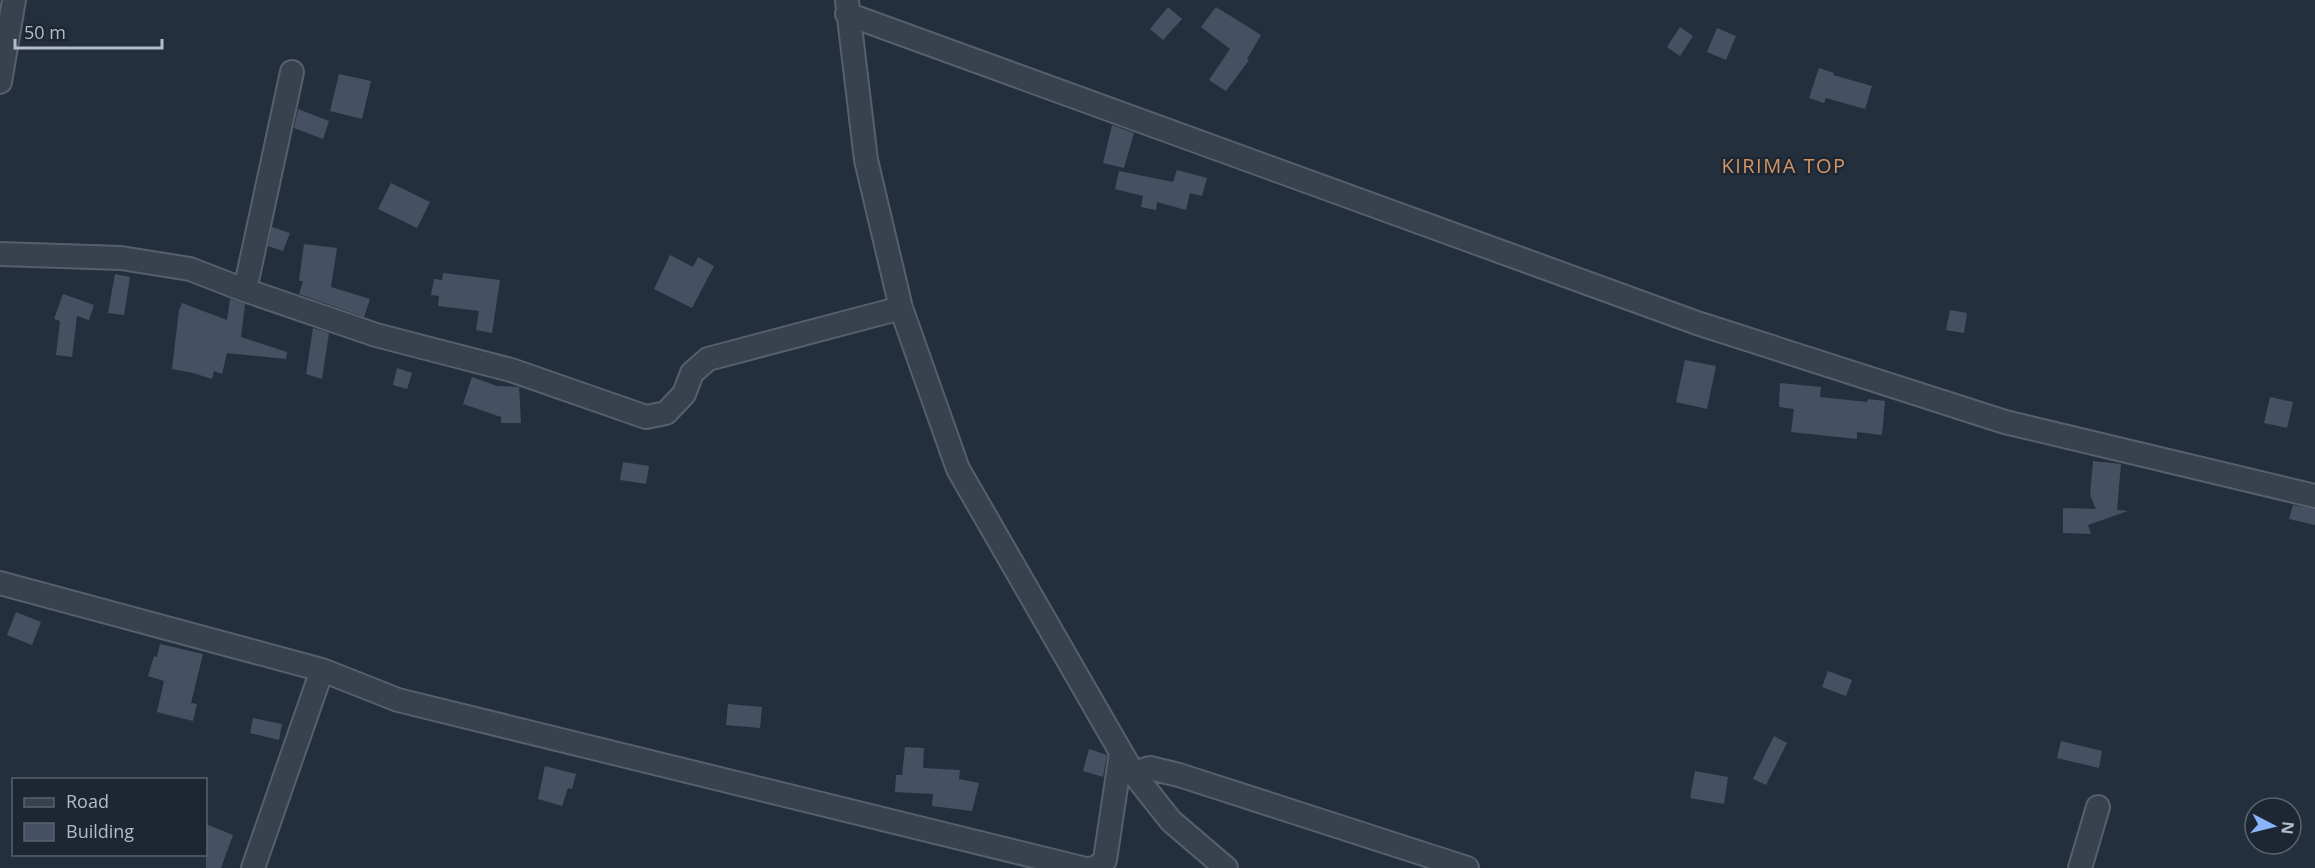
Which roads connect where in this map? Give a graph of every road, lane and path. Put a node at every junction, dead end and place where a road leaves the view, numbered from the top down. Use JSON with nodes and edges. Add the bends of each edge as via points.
{"nodes":[{"id":1,"x":14,"y":0,"type":"edge"},
{"id":2,"x":847,"y":7,"type":"edge"},
{"id":3,"x":291,"y":72,"type":"dead end"},
{"id":4,"x":0,"y":82,"type":"edge"},
{"id":5,"x":0,"y":254,"type":"edge"},
{"id":6,"x":245,"y":290,"type":"junction"},
{"id":7,"x":901,"y":308,"type":"junction"},
{"id":8,"x":2315,"y":496,"type":"edge"},
{"id":9,"x":0,"y":583,"type":"edge"},
{"id":10,"x":322,"y":670,"type":"junction"},
{"id":11,"x":1121,"y":753,"type":"junction"},
{"id":12,"x":1133,"y":773,"type":"junction"},
{"id":13,"x":2098,"y":807,"type":"dead end"},
{"id":14,"x":253,"y":868,"type":"edge"},
{"id":15,"x":1082,"y":868,"type":"edge"},
{"id":16,"x":1093,"y":868,"type":"edge"},
{"id":17,"x":1226,"y":868,"type":"edge"},
{"id":18,"x":1467,"y":868,"type":"edge"},
{"id":19,"x":2080,"y":868,"type":"edge"}],
"edges":[{"from":1,"to":4,"type":"street"},
{"from":2,"to":7,"type":"street","via":[[866,160]]},
{"from":2,"to":8,"type":"street","via":[[1720,330],[2005,422]]},
{"from":3,"to":6,"type":"street"},
{"from":5,"to":6,"type":"street","via":[[121,258],[190,268]]},
{"from":6,"to":7,"type":"street","via":[[376,335],[511,370],[646,417],[666,413],[684,394],[692,373],[708,360]]},
{"from":7,"to":11,"type":"street","via":[[958,469]]},
{"from":9,"to":10,"type":"street"},
{"from":10,"to":14,"type":"street"},
{"from":10,"to":15,"type":"street","via":[[398,700]]},
{"from":11,"to":12,"type":"street"},
{"from":11,"to":16,"type":"street","via":[[1105,860]]},
{"from":12,"to":17,"type":"street","via":[[1171,821]]},
{"from":12,"to":18,"type":"street","via":[[1150,768],[1179,776]]},
{"from":13,"to":19,"type":"street"}]}
